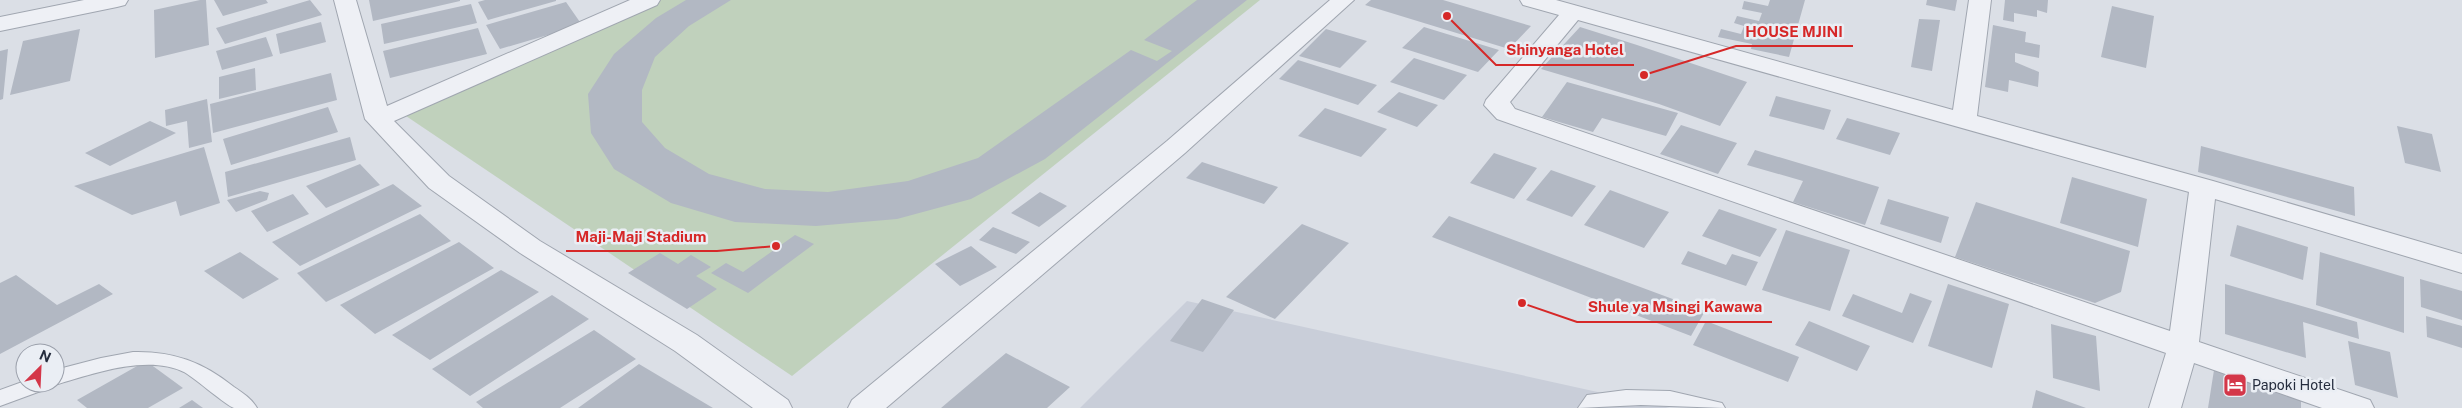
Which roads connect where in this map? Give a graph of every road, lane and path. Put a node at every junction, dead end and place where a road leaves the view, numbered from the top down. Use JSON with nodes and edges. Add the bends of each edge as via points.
{"nodes":[{"id":1,"x":116,"y":0,"type":"edge"},
{"id":2,"x":345,"y":0,"type":"edge"},
{"id":3,"x":649,"y":0,"type":"edge"},
{"id":4,"x":1343,"y":0,"type":"edge"},
{"id":5,"x":1531,"y":0,"type":"edge"},
{"id":6,"x":1980,"y":0,"type":"edge"},
{"id":7,"x":617,"y":6,"type":"edge"},
{"id":8,"x":1573,"y":12,"type":"junction"},
{"id":9,"x":0,"y":24,"type":"edge"},
{"id":10,"x":378,"y":119,"type":"junction"},
{"id":11,"x":1964,"y":121,"type":"junction"},
{"id":12,"x":2203,"y":187,"type":"junction"},
{"id":13,"x":2462,"y":264,"type":"edge"},
{"id":14,"x":2182,"y":348,"type":"junction"},
{"id":15,"x":65,"y":375,"type":"edge"},
{"id":16,"x":15,"y":393,"type":"edge"},
{"id":17,"x":0,"y":398,"type":"edge"},
{"id":18,"x":247,"y":408,"type":"edge"},
{"id":19,"x":776,"y":408,"type":"edge"},
{"id":20,"x":864,"y":408,"type":"edge"},
{"id":21,"x":1588,"y":408,"type":"edge"},
{"id":22,"x":1715,"y":408,"type":"edge"},
{"id":23,"x":2165,"y":408,"type":"edge"},
{"id":24,"x":2358,"y":408,"type":"edge"}],
"edges":[{"from":1,"to":9,"type":"street"},
{"from":2,"to":10,"type":"street"},
{"from":3,"to":7,"type":"street"},
{"from":4,"to":20,"type":"street","via":[[1176,147]]},
{"from":5,"to":8,"type":"street"},
{"from":6,"to":11,"type":"street"},
{"from":7,"to":10,"type":"street"},
{"from":8,"to":11,"type":"street"},
{"from":8,"to":14,"type":"street","via":[[1498,100],[1496,105],[1506,114]]},
{"from":10,"to":19,"type":"street","via":[[439,182],[530,247],[686,343]]},
{"from":11,"to":12,"type":"street"},
{"from":12,"to":13,"type":"street"},
{"from":12,"to":14,"type":"street"},
{"from":14,"to":23,"type":"street"},
{"from":14,"to":24,"type":"street"},
{"from":15,"to":18,"type":"lane","via":[[84,368],[147,358],[181,363]]},
{"from":16,"to":17,"type":"lane"},
{"from":21,"to":22,"type":"lane","via":[[1594,400],[1642,396],[1688,400]]}]}
